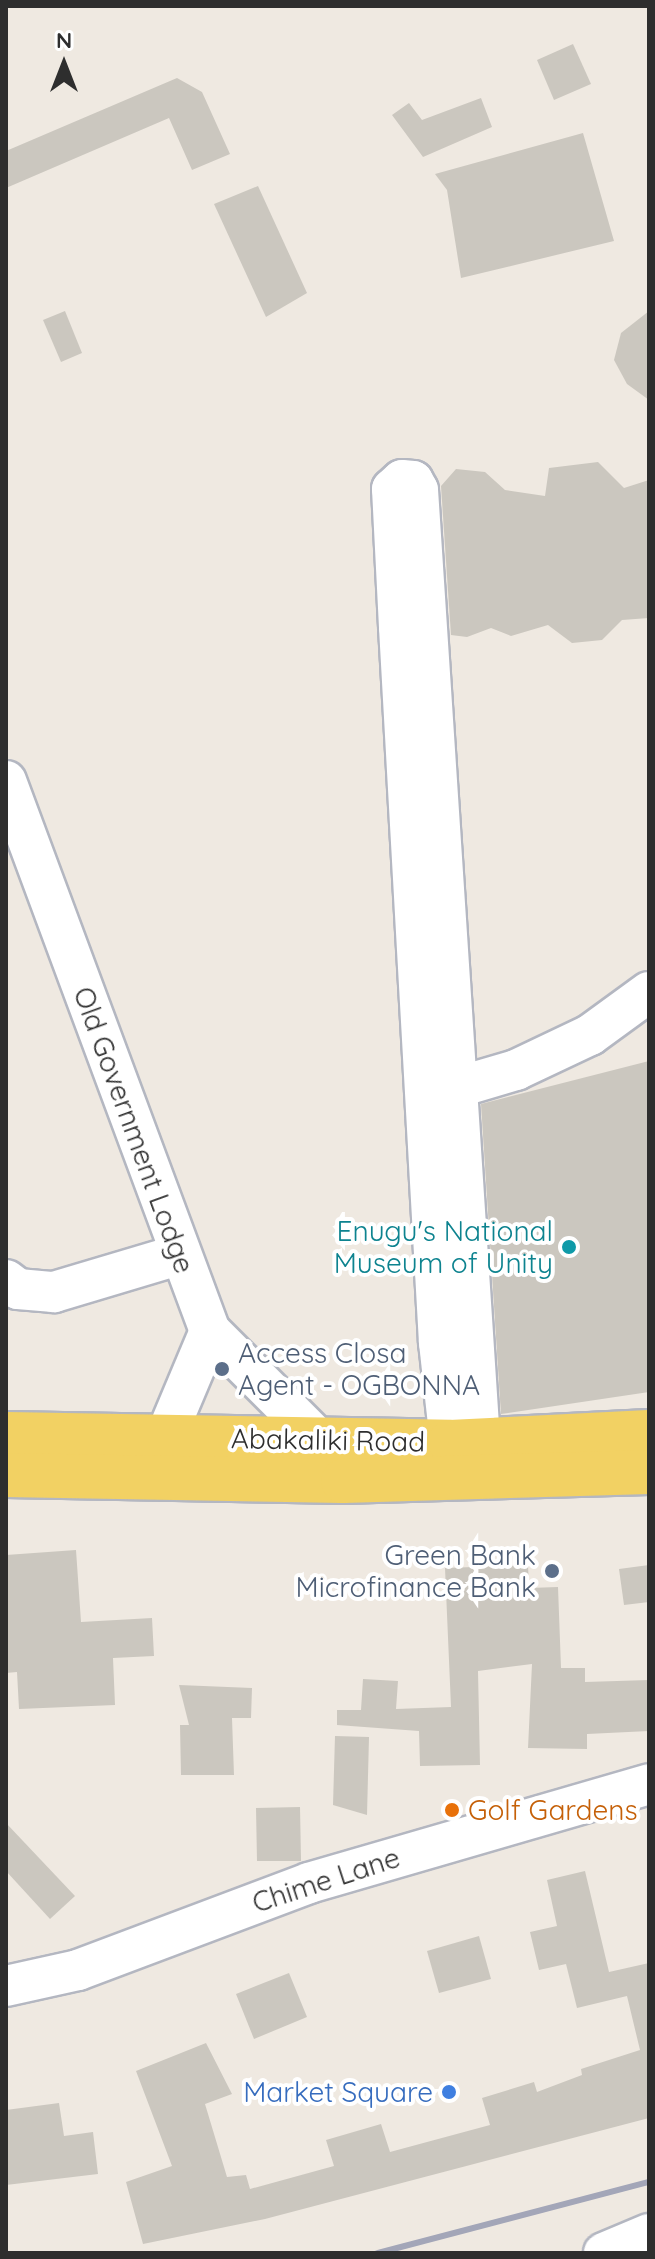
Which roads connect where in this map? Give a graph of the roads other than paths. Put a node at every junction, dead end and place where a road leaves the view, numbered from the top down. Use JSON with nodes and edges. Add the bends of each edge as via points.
{"nodes":[{"id":1,"x":6,"y":781,"type":"edge"},
{"id":2,"x":422,"y":798,"type":"junction"},
{"id":3,"x":649,"y":992,"type":"edge"},
{"id":4,"x":445,"y":1101,"type":"junction"},
{"id":5,"x":178,"y":1255,"type":"junction"},
{"id":6,"x":6,"y":1280,"type":"edge"},
{"id":7,"x":210,"y":1331,"type":"junction"},
{"id":8,"x":649,"y":1432,"type":"edge"},
{"id":9,"x":6,"y":1434,"type":"edge"},
{"id":10,"x":465,"y":1441,"type":"junction"},
{"id":11,"x":163,"y":1458,"type":"junction"},
{"id":12,"x":321,"y":1461,"type":"junction"},
{"id":13,"x":649,"y":1472,"type":"edge"},
{"id":14,"x":6,"y":1475,"type":"edge"},
{"id":15,"x":649,"y":1784,"type":"edge"},
{"id":16,"x":6,"y":1986,"type":"edge"},
{"id":17,"x":649,"y":2234,"type":"edge"},
{"id":18,"x":604,"y":2253,"type":"edge"}],
"edges":[{"from":1,"to":5,"type":"street","name":"Old Government Lodge"},
{"from":2,"to":2,"type":"street","via":[[418,490],[409,479],[398,480],[392,489]]},
{"from":2,"to":4,"type":"street"},
{"from":3,"to":4,"type":"street","via":[[578,1041]]},
{"from":4,"to":10,"type":"street"},
{"from":5,"to":6,"type":"street","via":[[54,1292],[18,1289]]},
{"from":5,"to":7,"type":"street","name":"Old Government Lodge"},
{"from":7,"to":11,"type":"street"},
{"from":7,"to":12,"type":"street","name":"Old Government Lodge"},
{"from":8,"to":10,"type":"main road","name":"Abakaliki Road"},
{"from":9,"to":11,"type":"main road","name":"Abakaliki Road"},
{"from":10,"to":12,"type":"main road","name":"Abakaliki Road"},
{"from":11,"to":12,"type":"main road","name":"Abakaliki Road"},
{"from":11,"to":14,"type":"main road","name":"Abakaliki Road"},
{"from":12,"to":13,"type":"main road","name":"Abakaliki Road"},
{"from":15,"to":16,"type":"street","name":"Chime Lane","via":[[309,1883],[78,1970]]},
{"from":17,"to":18,"type":"street"}]}
